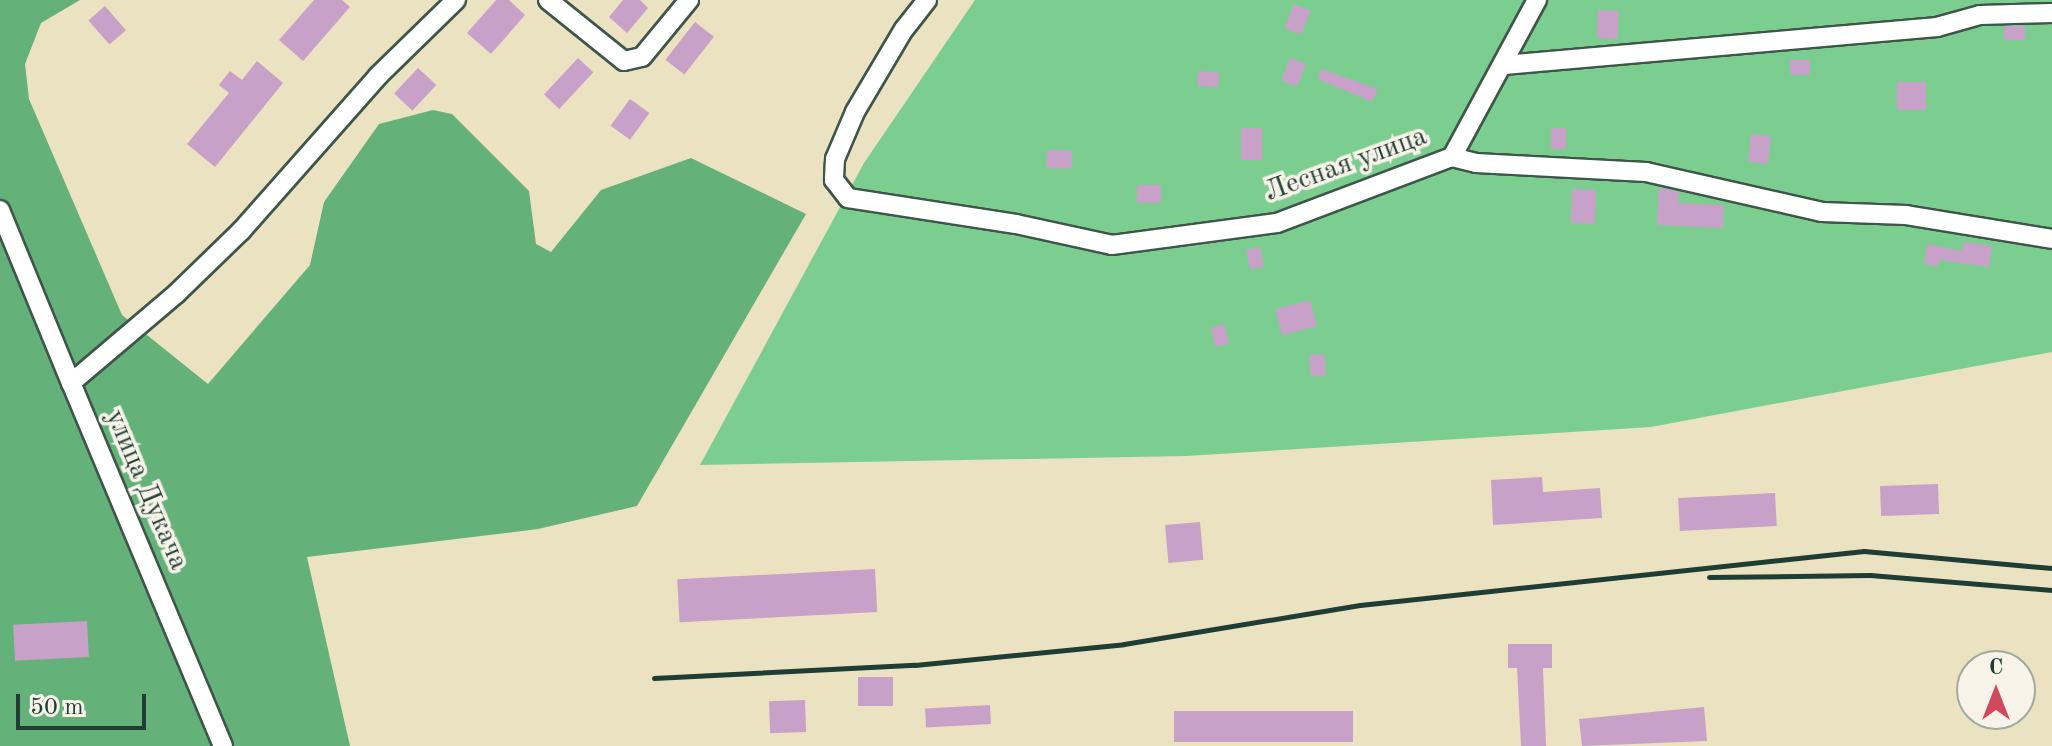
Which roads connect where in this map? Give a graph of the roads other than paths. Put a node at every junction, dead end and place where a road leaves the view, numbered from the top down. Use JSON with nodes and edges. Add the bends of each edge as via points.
{"nodes":[{"id":1,"x":456,"y":0,"type":"edge"},
{"id":2,"x":548,"y":0,"type":"edge"},
{"id":3,"x":689,"y":0,"type":"edge"},
{"id":4,"x":927,"y":0,"type":"edge"},
{"id":5,"x":1537,"y":0,"type":"edge"},
{"id":6,"x":2052,"y":13,"type":"edge"},
{"id":7,"x":1504,"y":65,"type":"junction"},
{"id":8,"x":1452,"y":157,"type":"junction"},
{"id":9,"x":0,"y":210,"type":"edge"},
{"id":10,"x":2052,"y":239,"type":"edge"},
{"id":11,"x":71,"y":383,"type":"junction"},
{"id":12,"x":223,"y":746,"type":"edge"}],
"edges":[{"from":1,"to":11,"type":"street","via":[[378,76],[241,231]]},
{"from":2,"to":3,"type":"street","via":[[624,61],[642,57]]},
{"from":4,"to":8,"type":"street","name":"Лесная улица","via":[[855,112],[835,159],[834,180],[848,198],[1112,245],[1277,223]]},
{"from":5,"to":7,"type":"street"},
{"from":6,"to":7,"type":"street","via":[[1980,15],[1937,27]]},
{"from":7,"to":8,"type":"street"},
{"from":8,"to":10,"type":"street","name":"Лесная улица","via":[[1476,163],[1646,172],[1791,207],[1906,215]]},
{"from":9,"to":11,"type":"street","name":"улица Дукача"},
{"from":11,"to":12,"type":"street","name":"улица Дукача"}]}
